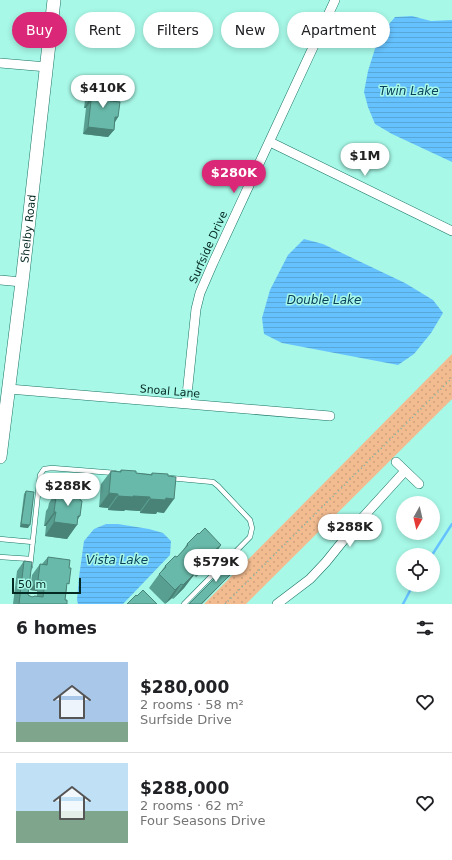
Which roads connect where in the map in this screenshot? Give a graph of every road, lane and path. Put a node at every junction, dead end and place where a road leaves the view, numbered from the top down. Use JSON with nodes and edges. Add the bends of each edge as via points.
{"nodes":[{"id":1,"x":54,"y":0,"type":"edge"},
{"id":2,"x":335,"y":0,"type":"edge"},
{"id":3,"x":0,"y":63,"type":"edge"},
{"id":4,"x":47,"y":67,"type":"junction"},
{"id":5,"x":270,"y":142,"type":"junction"},
{"id":6,"x":452,"y":231,"type":"edge"},
{"id":7,"x":0,"y":280,"type":"edge"},
{"id":8,"x":22,"y":282,"type":"junction"},
{"id":9,"x":452,"y":378,"type":"edge"},
{"id":10,"x":9,"y":389,"type":"junction"},
{"id":11,"x":186,"y":404,"type":"junction"},
{"id":12,"x":330,"y":416,"type":"dead end"},
{"id":13,"x":0,"y":457,"type":"edge"},
{"id":14,"x":396,"y":462,"type":"dead end"},
{"id":15,"x":405,"y":471,"type":"junction"},
{"id":16,"x":122,"y":474,"type":"edge"},
{"id":17,"x":168,"y":478,"type":"edge"},
{"id":18,"x":419,"y":484,"type":"dead end"},
{"id":19,"x":0,"y":539,"type":"edge"},
{"id":20,"x":33,"y":542,"type":"junction"},
{"id":21,"x":0,"y":557,"type":"edge"},
{"id":22,"x":31,"y":559,"type":"junction"},
{"id":23,"x":29,"y":574,"type":"edge"},
{"id":24,"x":184,"y":604,"type":"edge"},
{"id":25,"x":225,"y":604,"type":"edge"},
{"id":26,"x":276,"y":604,"type":"edge"}],
"edges":[{"from":1,"to":4,"type":"street","name":"Shelby Road"},
{"from":2,"to":5,"type":"street","name":"Surfside Drive"},
{"from":3,"to":4,"type":"street"},
{"from":4,"to":8,"type":"street","name":"Shelby Road"},
{"from":5,"to":6,"type":"street"},
{"from":5,"to":11,"type":"street","name":"Surfside Drive","via":[[200,293]]},
{"from":7,"to":8,"type":"street"},
{"from":8,"to":10,"type":"street","name":"Shelby Road"},
{"from":9,"to":25,"type":"path"},
{"from":10,"to":11,"type":"street","name":"Snoal Lane"},
{"from":10,"to":13,"type":"street","name":"Shelby Road"},
{"from":11,"to":12,"type":"street","name":"Snoal Lane"},
{"from":14,"to":15,"type":"street"},
{"from":15,"to":18,"type":"street"},
{"from":15,"to":26,"type":"street","via":[[310,579]]},
{"from":16,"to":20,"type":"lane","via":[[44,469],[40,475]]},
{"from":17,"to":24,"type":"lane","via":[[213,482],[250,520],[252,528],[250,537]]},
{"from":19,"to":20,"type":"lane"},
{"from":20,"to":22,"type":"lane"},
{"from":21,"to":22,"type":"lane"},
{"from":22,"to":23,"type":"lane"}]}
